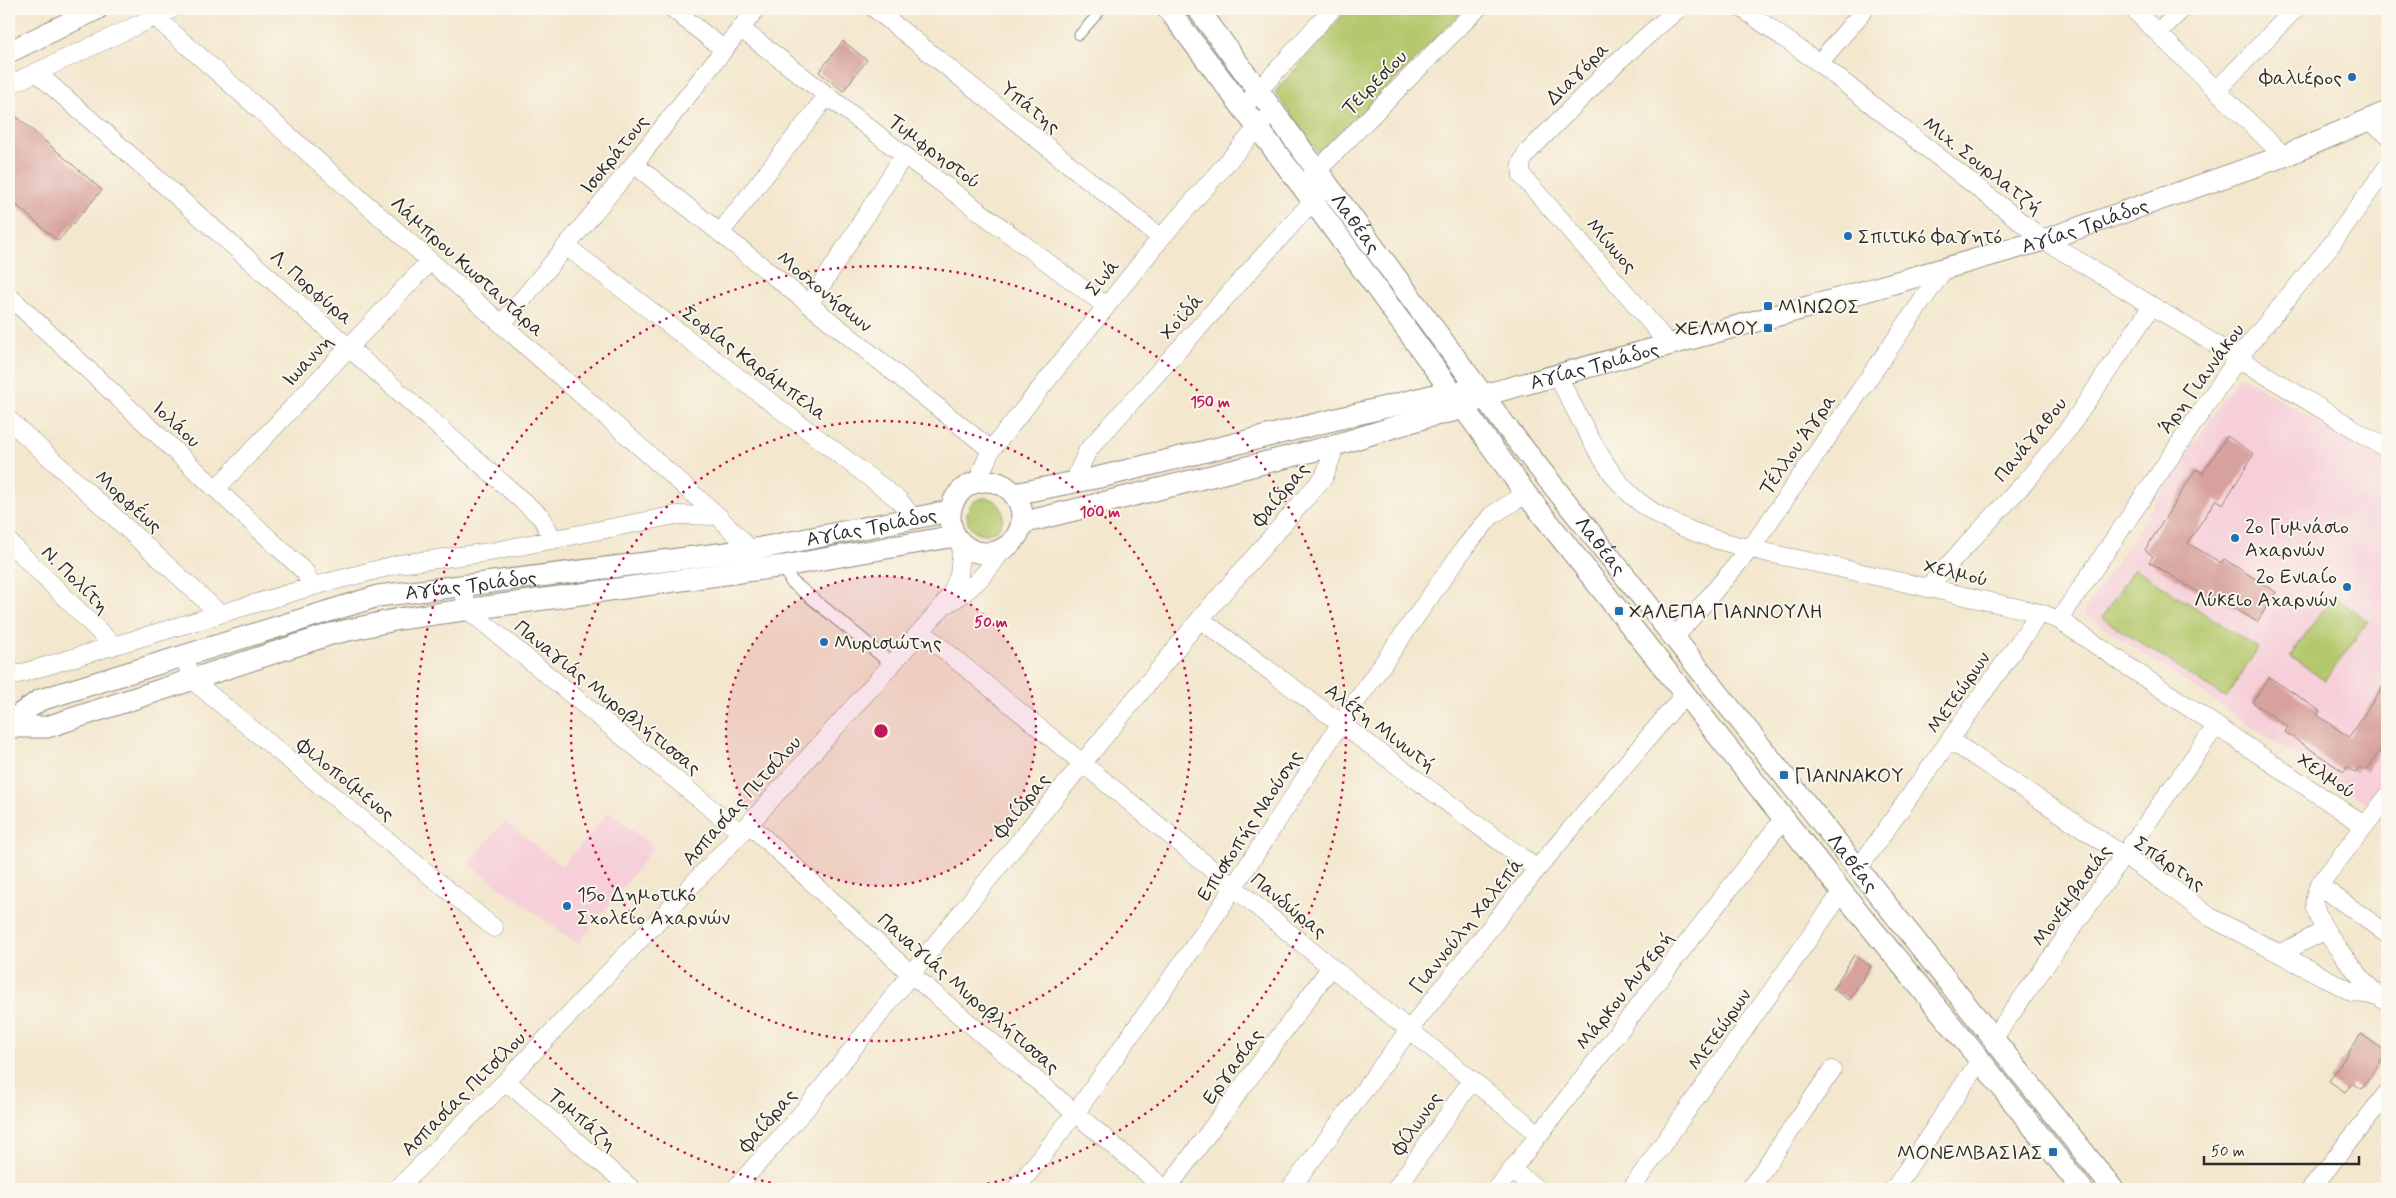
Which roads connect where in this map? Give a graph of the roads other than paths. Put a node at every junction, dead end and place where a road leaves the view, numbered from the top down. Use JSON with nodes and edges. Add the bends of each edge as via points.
{"nodes":[{"id":1,"x":97,"y":9,"type":"edge"},
{"id":2,"x":172,"y":9,"type":"edge"},
{"id":3,"x":673,"y":9,"type":"edge"},
{"id":4,"x":756,"y":9,"type":"edge"},
{"id":5,"x":875,"y":9,"type":"edge"},
{"id":6,"x":1102,"y":9,"type":"edge"},
{"id":7,"x":1168,"y":9,"type":"edge"},
{"id":8,"x":1198,"y":9,"type":"edge"},
{"id":9,"x":1332,"y":9,"type":"edge"},
{"id":10,"x":1477,"y":9,"type":"edge"},
{"id":11,"x":1678,"y":9,"type":"edge"},
{"id":12,"x":1743,"y":9,"type":"edge"},
{"id":13,"x":1865,"y":9,"type":"edge"},
{"id":14,"x":2133,"y":9,"type":"edge"},
{"id":15,"x":2182,"y":9,"type":"edge"},
{"id":16,"x":2295,"y":9,"type":"edge"},
{"id":17,"x":155,"y":17,"type":"junction"},
{"id":18,"x":740,"y":28,"type":"junction"},
{"id":19,"x":2158,"y":33,"type":"junction"},
{"id":20,"x":1079,"y":35,"type":"dead end"},
{"id":21,"x":723,"y":49,"type":"junction"},
{"id":22,"x":9,"y":52,"type":"edge"},
{"id":23,"x":1819,"y":63,"type":"junction"},
{"id":24,"x":36,"y":72,"type":"junction"},
{"id":25,"x":9,"y":85,"type":"edge"},
{"id":26,"x":2217,"y":90,"type":"junction"},
{"id":27,"x":1259,"y":91,"type":"junction"},
{"id":28,"x":827,"y":96,"type":"junction"},
{"id":29,"x":1242,"y":108,"type":"junction"},
{"id":30,"x":1273,"y":110,"type":"junction"},
{"id":31,"x":2378,"y":116,"type":"edge"},
{"id":32,"x":1258,"y":128,"type":"junction"},
{"id":33,"x":2387,"y":134,"type":"edge"},
{"id":34,"x":904,"y":155,"type":"junction"},
{"id":35,"x":2284,"y":156,"type":"junction"},
{"id":36,"x":634,"y":164,"type":"junction"},
{"id":37,"x":2387,"y":167,"type":"edge"},
{"id":38,"x":1522,"y":176,"type":"joint"},
{"id":39,"x":1323,"y":177,"type":"junction"},
{"id":40,"x":1307,"y":194,"type":"junction"},
{"id":41,"x":720,"y":233,"type":"junction"},
{"id":42,"x":1161,"y":238,"type":"junction"},
{"id":43,"x":2044,"y":240,"type":"junction"},
{"id":44,"x":566,"y":246,"type":"junction"},
{"id":45,"x":430,"y":261,"type":"junction"},
{"id":46,"x":1946,"y":268,"type":"junction"},
{"id":47,"x":9,"y":296,"type":"edge"},
{"id":48,"x":809,"y":305,"type":"junction"},
{"id":49,"x":1106,"y":306,"type":"junction"},
{"id":50,"x":2152,"y":306,"type":"junction"},
{"id":51,"x":502,"y":324,"type":"junction"},
{"id":52,"x":1668,"y":344,"type":"junction"},
{"id":53,"x":348,"y":348,"type":"junction"},
{"id":54,"x":2238,"y":358,"type":"junction"},
{"id":55,"x":1557,"y":375,"type":"junction"},
{"id":56,"x":1451,"y":390,"type":"junction"},
{"id":57,"x":1484,"y":395,"type":"junction"},
{"id":58,"x":1465,"y":408,"type":"junction"},
{"id":59,"x":9,"y":420,"type":"edge"},
{"id":60,"x":1332,"y":446,"type":"junction"},
{"id":61,"x":2387,"y":449,"type":"edge"},
{"id":62,"x":991,"y":450,"type":"junction"},
{"id":63,"x":983,"y":481,"type":"junction"},
{"id":64,"x":1078,"y":482,"type":"junction"},
{"id":65,"x":216,"y":489,"type":"junction"},
{"id":66,"x":1014,"y":494,"type":"junction"},
{"id":67,"x":1526,"y":494,"type":"junction"},
{"id":68,"x":950,"y":512,"type":"junction"},
{"id":69,"x":718,"y":516,"type":"junction"},
{"id":70,"x":911,"y":519,"type":"junction"},
{"id":71,"x":1022,"y":523,"type":"junction"},
{"id":72,"x":553,"y":540,"type":"junction"},
{"id":73,"x":958,"y":540,"type":"junction"},
{"id":74,"x":9,"y":542,"type":"edge"},
{"id":75,"x":780,"y":545,"type":"junction"},
{"id":76,"x":1751,"y":548,"type":"junction"},
{"id":77,"x":751,"y":550,"type":"junction"},
{"id":78,"x":1002,"y":550,"type":"junction"},
{"id":79,"x":784,"y":566,"type":"junction"},
{"id":80,"x":462,"y":585,"type":"junction"},
{"id":81,"x":310,"y":587,"type":"junction"},
{"id":82,"x":1927,"y":588,"type":"junction"},
{"id":83,"x":942,"y":606,"type":"junction"},
{"id":84,"x":468,"y":610,"type":"junction"},
{"id":85,"x":2040,"y":613,"type":"junction"},
{"id":86,"x":220,"y":614,"type":"junction"},
{"id":87,"x":1200,"y":619,"type":"junction"},
{"id":88,"x":2059,"y":620,"type":"junction"},
{"id":89,"x":921,"y":631,"type":"junction"},
{"id":90,"x":1675,"y":637,"type":"junction"},
{"id":91,"x":114,"y":646,"type":"junction"},
{"id":92,"x":184,"y":655,"type":"junction"},
{"id":93,"x":892,"y":664,"type":"junction"},
{"id":94,"x":9,"y":677,"type":"edge"},
{"id":95,"x":192,"y":680,"type":"junction"},
{"id":96,"x":1685,"y":694,"type":"junction"},
{"id":97,"x":9,"y":722,"type":"edge"},
{"id":98,"x":1341,"y":724,"type":"junction"},
{"id":99,"x":2216,"y":726,"type":"junction"},
{"id":100,"x":9,"y":727,"type":"edge"},
{"id":101,"x":1950,"y":740,"type":"junction"},
{"id":102,"x":1082,"y":764,"type":"junction"},
{"id":103,"x":2387,"y":797,"type":"edge"},
{"id":104,"x":1784,"y":818,"type":"junction"},
{"id":105,"x":2365,"y":826,"type":"junction"},
{"id":106,"x":745,"y":829,"type":"junction"},
{"id":107,"x":2124,"y":858,"type":"junction"},
{"id":108,"x":1537,"y":869,"type":"junction"},
{"id":109,"x":1858,"y":869,"type":"junction"},
{"id":110,"x":2319,"y":885,"type":"junction"},
{"id":111,"x":1234,"y":888,"type":"junction"},
{"id":112,"x":1842,"y":892,"type":"junction"},
{"id":113,"x":494,"y":928,"type":"dead end"},
{"id":114,"x":2324,"y":931,"type":"junction"},
{"id":115,"x":2387,"y":934,"type":"edge"},
{"id":116,"x":2281,"y":953,"type":"junction"},
{"id":117,"x":1331,"y":967,"type":"junction"},
{"id":118,"x":911,"y":974,"type":"junction"},
{"id":119,"x":2383,"y":999,"type":"edge"},
{"id":120,"x":1409,"y":1030,"type":"junction"},
{"id":121,"x":1994,"y":1039,"type":"junction"},
{"id":122,"x":1980,"y":1060,"type":"junction"},
{"id":123,"x":1832,"y":1070,"type":"dead end"},
{"id":124,"x":1472,"y":1080,"type":"junction"},
{"id":125,"x":506,"y":1081,"type":"junction"},
{"id":126,"x":2387,"y":1093,"type":"edge"},
{"id":127,"x":1076,"y":1112,"type":"junction"},
{"id":128,"x":1539,"y":1134,"type":"junction"},
{"id":129,"x":1512,"y":1170,"type":"junction"},
{"id":130,"x":397,"y":1189,"type":"edge"},
{"id":131,"x":632,"y":1189,"type":"edge"},
{"id":132,"x":735,"y":1189,"type":"edge"},
{"id":133,"x":1016,"y":1189,"type":"edge"},
{"id":134,"x":1166,"y":1189,"type":"edge"},
{"id":135,"x":1290,"y":1189,"type":"edge"},
{"id":136,"x":1396,"y":1189,"type":"edge"},
{"id":137,"x":1497,"y":1189,"type":"edge"},
{"id":138,"x":1538,"y":1189,"type":"edge"},
{"id":139,"x":1631,"y":1189,"type":"edge"},
{"id":140,"x":1750,"y":1189,"type":"edge"},
{"id":141,"x":1894,"y":1189,"type":"edge"},
{"id":142,"x":2082,"y":1189,"type":"edge"},
{"id":143,"x":2113,"y":1189,"type":"edge"},
{"id":144,"x":2311,"y":1189,"type":"edge"}],
"edges":[{"from":1,"to":22,"type":"street"},
{"from":2,"to":17,"type":"street"},
{"from":3,"to":21,"type":"street"},
{"from":4,"to":18,"type":"street","name":"Ισοκράτους"},
{"from":5,"to":42,"type":"street","name":"Υπάτης"},
{"from":6,"to":20,"type":"lane"},
{"from":7,"to":29,"type":"street","name":"Λαθέας"},
{"from":8,"to":27,"type":"street","name":"Λαθέας"},
{"from":9,"to":27,"type":"street"},
{"from":10,"to":39,"type":"street","name":"Τειρεσίου"},
{"from":11,"to":38,"type":"street","name":"Διαγόρα","via":[[1617,62],[1526,154],[1521,164]]},
{"from":12,"to":23,"type":"street","name":"Μιχ. Σουρλατζή"},
{"from":13,"to":23,"type":"street"},
{"from":14,"to":19,"type":"street"},
{"from":15,"to":19,"type":"street"},
{"from":16,"to":26,"type":"street"},
{"from":17,"to":24,"type":"street"},
{"from":17,"to":45,"type":"street","name":"Λάμπρου Κωσταντάρα"},
{"from":18,"to":21,"type":"street","name":"Ισοκράτους"},
{"from":18,"to":28,"type":"street","name":"Τυμφρηστού"},
{"from":19,"to":26,"type":"street"},
{"from":21,"to":36,"type":"street","name":"Ισοκράτους"},
{"from":23,"to":43,"type":"street","name":"Μιχ. Σουρλατζή"},
{"from":24,"to":25,"type":"street"},
{"from":24,"to":53,"type":"street","name":"Λ. Πορφύρα"},
{"from":26,"to":35,"type":"street"},
{"from":27,"to":29,"type":"street"},
{"from":27,"to":30,"type":"street","name":"Λαθέας"},
{"from":28,"to":34,"type":"street","name":"Τυμφρηστού"},
{"from":28,"to":41,"type":"street"},
{"from":29,"to":32,"type":"street","name":"Λαθέας"},
{"from":30,"to":32,"type":"street","name":"Σινά"},
{"from":30,"to":39,"type":"street","name":"Λαθέας"},
{"from":31,"to":33,"type":"street"},
{"from":31,"to":35,"type":"street","name":"Αγίας Τριάδος"},
{"from":32,"to":40,"type":"street","name":"Λαθέας"},
{"from":32,"to":42,"type":"street","name":"Σινά"},
{"from":34,"to":48,"type":"street"},
{"from":34,"to":49,"type":"street","name":"Τυμφρηστού"},
{"from":35,"to":43,"type":"street","name":"Αγίας Τριάδος"},
{"from":36,"to":41,"type":"street","name":"Μοσχονήσιων"},
{"from":36,"to":44,"type":"street","name":"Ισοκράτους"},
{"from":37,"to":54,"type":"street","name":"Άρη Γιαννάκου","via":[[2331,245]]},
{"from":38,"to":52,"type":"street","name":"Μίνωος"},
{"from":39,"to":40,"type":"street","name":"Χοϊδά"},
{"from":39,"to":57,"type":"street","name":"Λαθέας"},
{"from":40,"to":56,"type":"street","name":"Λαθέας"},
{"from":40,"to":64,"type":"street","name":"Χοϊδά","via":[[1088,450],[1078,472]]},
{"from":41,"to":48,"type":"street","name":"Μοσχονήσιων"},
{"from":42,"to":49,"type":"street","name":"Σινά"},
{"from":43,"to":46,"type":"street","name":"Αγίας Τριάδος"},
{"from":43,"to":50,"type":"street","name":"Μιχ. Σουρλατζή"},
{"from":44,"to":51,"type":"street","name":"Ισοκράτους"},
{"from":44,"to":70,"type":"street","name":"Σοφίας Καράμπελα","via":[[900,500]]},
{"from":45,"to":51,"type":"street","name":"Λάμπρου Κωσταντάρα"},
{"from":45,"to":53,"type":"street","name":"Ιωαννη"},
{"from":46,"to":52,"type":"street","name":"Αγίας Τριάδος"},
{"from":46,"to":76,"type":"street","name":"Τέλλου Άγρα"},
{"from":47,"to":65,"type":"street","name":"Ιολάου"},
{"from":48,"to":62,"type":"street","name":"Μοσχονήσιων"},
{"from":49,"to":62,"type":"street","name":"Σινά"},
{"from":50,"to":54,"type":"street","name":"Μιχ. Σουρλατζή"},
{"from":50,"to":82,"type":"street","name":"Πανάγαθου","via":[[2069,428],[2028,479]]},
{"from":51,"to":69,"type":"street","name":"Λάμπρου Κωσταντάρα"},
{"from":52,"to":55,"type":"street","name":"Αγίας Τριάδος"},
{"from":53,"to":65,"type":"street","name":"Ιωαννη"},
{"from":53,"to":72,"type":"street","name":"Λ. Πορφύρα","via":[[542,518]]},
{"from":54,"to":61,"type":"street","name":"Μιχ. Σουρλατζή"},
{"from":54,"to":88,"type":"street","name":"Άρη Γιαννάκου"},
{"from":55,"to":57,"type":"street","name":"Αγίας Τριάδος"},
{"from":55,"to":76,"type":"street","name":"Χελμού","via":[[1608,467],[1629,493],[1681,529]]},
{"from":56,"to":57,"type":"street","name":"Αγίας Τριάδος"},
{"from":56,"to":58,"type":"street","name":"Λαθέας"},
{"from":56,"to":64,"type":"street","name":"Αγίας Τριάδος"},
{"from":57,"to":58,"type":"street","name":"Αγίας Τριάδος"},
{"from":57,"to":90,"type":"street","name":"Λαθέας"},
{"from":58,"to":60,"type":"street","name":"Αγίας Τριάδος"},
{"from":58,"to":67,"type":"street","name":"Λαθέας"},
{"from":59,"to":86,"type":"street","name":"Μορφέως"},
{"from":60,"to":71,"type":"street","name":"Αγίας Τριάδος"},
{"from":60,"to":87,"type":"street","name":"Φαίδρας","via":[[1324,477]]},
{"from":62,"to":63,"type":"street","name":"Σινά","via":[[982,470]]},
{"from":63,"to":66,"type":"street","via":[[1000,483]]},
{"from":63,"to":68,"type":"street","name":"Αγίας Τριάδος","via":[[971,483],[961,490],[953,500]]},
{"from":64,"to":66,"type":"street","name":"Αγίας Τριάδος"},
{"from":65,"to":81,"type":"street","name":"Ιολάου","via":[[306,573]]},
{"from":66,"to":71,"type":"street","via":[[1019,502]]},
{"from":67,"to":96,"type":"street","name":"Λαθέας"},
{"from":67,"to":98,"type":"street","name":"Επισκοπής Ναούσης","via":[[1492,515],[1465,547]]},
{"from":68,"to":70,"type":"street","name":"Αγίας Τριάδος"},
{"from":68,"to":73,"type":"street","name":"Αγίας Τριάδος","via":[[951,528]]},
{"from":69,"to":72,"type":"street","name":"Αγίας Τριάδος","via":[[676,516]]},
{"from":69,"to":77,"type":"street","name":"Λάμπρου Κωσταντάρα"},
{"from":70,"to":75,"type":"street","name":"Αγίας Τριάδος"},
{"from":71,"to":78,"type":"street","via":[[1015,539]]},
{"from":72,"to":81,"type":"street","name":"Αγίας Τριάδος","via":[[400,564]]},
{"from":73,"to":78,"type":"street","name":"Αγίας Τριάδος","via":[[981,553]]},
{"from":73,"to":79,"type":"street","name":"Αγίας Τριάδος"},
{"from":73,"to":83,"type":"street","name":"Ασπασίας Πιτσίλου","via":[[959,576]]},
{"from":74,"to":91,"type":"street","name":"Ν. Πολίτη"},
{"from":75,"to":77,"type":"street","name":"Αγίας Τριάδος"},
{"from":75,"to":79,"type":"street"},
{"from":76,"to":82,"type":"street","name":"Χελμού"},
{"from":76,"to":90,"type":"street","name":"Τέλλου Άγρα"},
{"from":77,"to":80,"type":"street","name":"Αγίας Τριάδος"},
{"from":78,"to":83,"type":"street","name":"Ασπασίας Πιτσίλου","via":[[973,586]]},
{"from":79,"to":84,"type":"street","name":"Αγίας Τριάδος"},
{"from":79,"to":93,"type":"street","via":[[791,581]]},
{"from":80,"to":84,"type":"street"},
{"from":80,"to":92,"type":"street","name":"Αγίας Τριάδος","via":[[378,596]]},
{"from":81,"to":86,"type":"street","name":"Αγίας Τριάδος"},
{"from":82,"to":85,"type":"street","name":"Χελμού"},
{"from":83,"to":89,"type":"street","name":"Ασπασίας Πιτσίλου"},
{"from":84,"to":95,"type":"street","name":"Αγίας Τριάδος","via":[[399,619],[331,634]]},
{"from":84,"to":106,"type":"street","name":"Παναγιάς Μυροβλήτισσας"},
{"from":85,"to":88,"type":"street","name":"Χελμού"},
{"from":85,"to":101,"type":"street","name":"Μετεώρων"},
{"from":86,"to":91,"type":"street","name":"Αγίας Τριάδος"},
{"from":87,"to":98,"type":"street","name":"Αλέξη Μινωτή"},
{"from":87,"to":102,"type":"street","name":"Φαίδρας"},
{"from":88,"to":99,"type":"street","name":"Χελμού"},
{"from":89,"to":93,"type":"street","name":"Ασπασίας Πιτσίλου"},
{"from":89,"to":102,"type":"street","name":"Πανδώρας"},
{"from":90,"to":109,"type":"street","name":"Λαθέας"},
{"from":91,"to":94,"type":"street","name":"Αγίας Τριάδος"},
{"from":92,"to":95,"type":"street"},
{"from":92,"to":97,"type":"street","name":"Αγίας Τριάδος","via":[[40,700]]},
{"from":93,"to":106,"type":"street","name":"Ασπασίας Πιτσίλου"},
{"from":95,"to":100,"type":"street","name":"Αγίας Τριάδος","via":[[47,727]]},
{"from":95,"to":113,"type":"street","name":"Φιλοποίμενος"},
{"from":96,"to":104,"type":"street","name":"Λαθέας"},
{"from":96,"to":108,"type":"street","name":"Γιαννούλη Χαλεπά"},
{"from":98,"to":108,"type":"street","name":"Αλέξη Μινωτή"},
{"from":98,"to":111,"type":"street","name":"Επισκοπής Ναούσης"},
{"from":99,"to":105,"type":"street","name":"Χελμού"},
{"from":99,"to":107,"type":"street","name":"Μονεμβασιάς"},
{"from":101,"to":107,"type":"street","name":"Σπάρτης"},
{"from":101,"to":109,"type":"street","name":"Μετεώρων"},
{"from":102,"to":111,"type":"street","name":"Πανδώρας"},
{"from":102,"to":118,"type":"street","name":"Φαίδρας"},
{"from":103,"to":105,"type":"street"},
{"from":104,"to":112,"type":"street","name":"Λαθέας"},
{"from":104,"to":128,"type":"street","name":"Μάρκου Αυγερή"},
{"from":105,"to":110,"type":"street"},
{"from":106,"to":118,"type":"street","name":"Παναγιάς Μυροβλήτισσας"},
{"from":106,"to":125,"type":"street","name":"Ασπασίας Πιτσίλου"},
{"from":107,"to":116,"type":"street","name":"Σπάρτης","via":[[2165,883],[2210,917]]},
{"from":107,"to":121,"type":"street","name":"Μονεμβασιάς"},
{"from":108,"to":120,"type":"street","name":"Γιαννούλη Χαλεπά"},
{"from":109,"to":121,"type":"street","name":"Λαθέας"},
{"from":110,"to":114,"type":"street","via":[[2314,906]]},
{"from":110,"to":115,"type":"street"},
{"from":111,"to":117,"type":"street","name":"Πανδώρας"},
{"from":111,"to":127,"type":"street","name":"Επισκοπής Ναούσης"},
{"from":112,"to":122,"type":"street","name":"Λαθέας"},
{"from":112,"to":139,"type":"street","name":"Μετεώρων"},
{"from":114,"to":116,"type":"street"},
{"from":114,"to":119,"type":"street"},
{"from":116,"to":119,"type":"street","name":"Σπάρτης","via":[[2352,992]]},
{"from":117,"to":120,"type":"street","name":"Πανδώρας"},
{"from":117,"to":134,"type":"street","name":"Εργασίας"},
{"from":118,"to":127,"type":"street","name":"Παναγιάς Μυροβλήτισσας"},
{"from":118,"to":132,"type":"street","name":"Φαίδρας","via":[[808,1106]]},
{"from":120,"to":124,"type":"street","name":"Πανδώρας"},
{"from":120,"to":135,"type":"street","name":"Γιαννούλη Χαλεπά"},
{"from":121,"to":143,"type":"street","name":"Λαθέας"},
{"from":122,"to":141,"type":"street"},
{"from":122,"to":142,"type":"street","name":"Λαθέας"},
{"from":123,"to":140,"type":"street"},
{"from":124,"to":128,"type":"street","name":"Πανδώρας"},
{"from":124,"to":136,"type":"street","name":"Φίλωνος"},
{"from":125,"to":130,"type":"street","name":"Ασπασίας Πιτσίλου"},
{"from":125,"to":131,"type":"street","name":"Τομπάζη"},
{"from":126,"to":144,"type":"street"},
{"from":127,"to":133,"type":"street","name":"Επισκοπής Ναούσης"},
{"from":127,"to":134,"type":"street","name":"Παναγιάς Μυροβλήτισσας"},
{"from":128,"to":129,"type":"street","name":"Μάρκου Αυγερή"},
{"from":129,"to":137,"type":"street","name":"Μάρκου Αυγερή"},
{"from":129,"to":138,"type":"street"}]}
